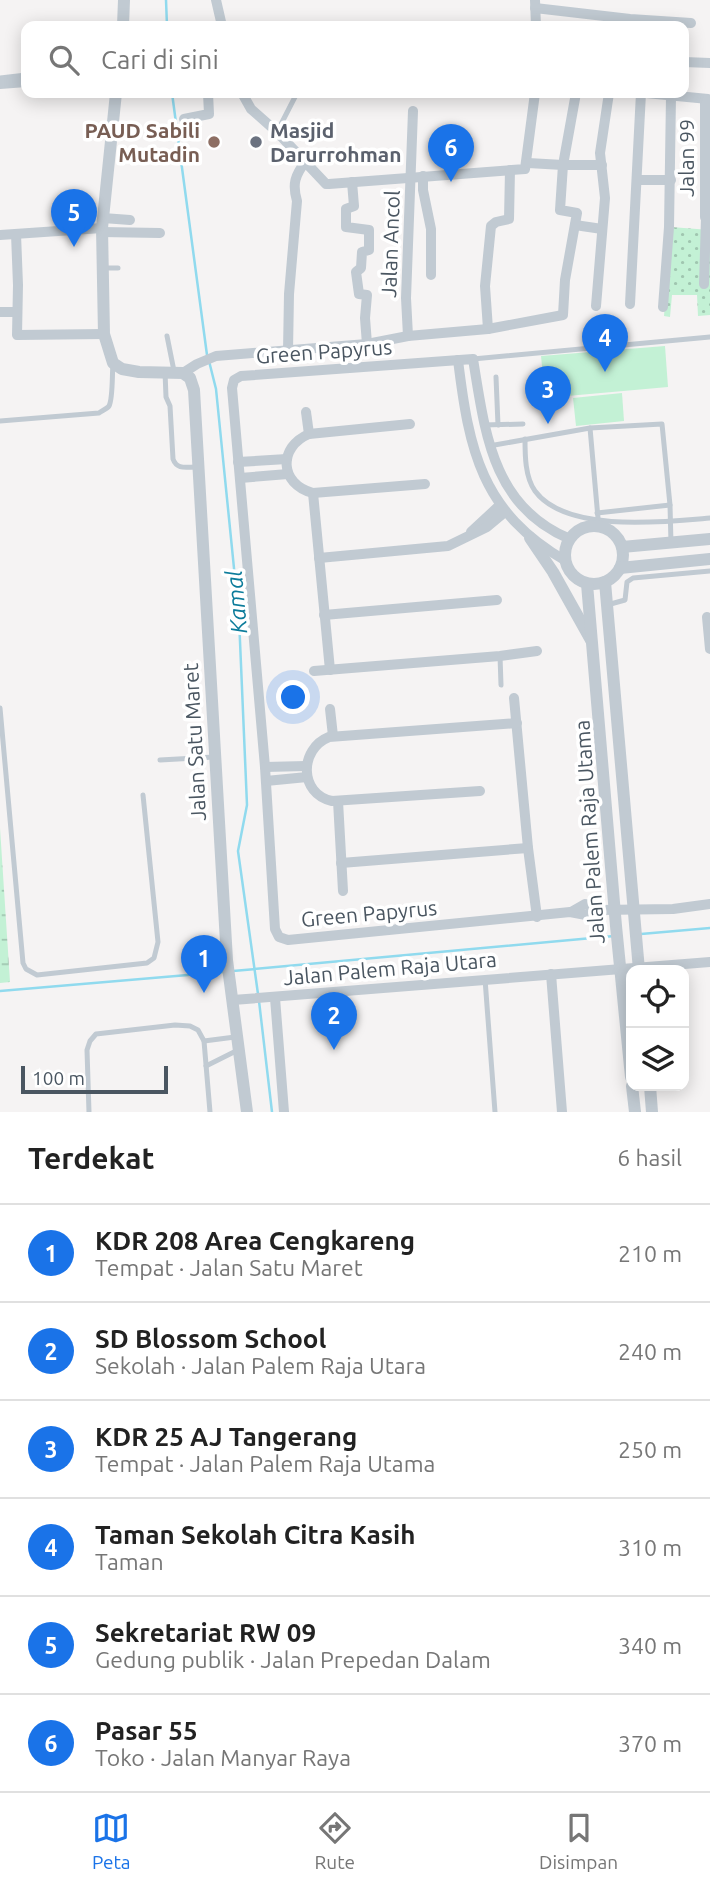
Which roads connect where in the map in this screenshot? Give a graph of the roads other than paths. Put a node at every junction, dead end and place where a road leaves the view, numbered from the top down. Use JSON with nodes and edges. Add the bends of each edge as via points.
{"nodes":[{"id":1,"x":124,"y":0,"type":"edge"},
{"id":2,"x":216,"y":0,"type":"edge"},
{"id":3,"x":535,"y":4,"type":"edge"},
{"id":4,"x":123,"y":21,"type":"edge"},
{"id":5,"x":221,"y":21,"type":"edge"},
{"id":6,"x":660,"y":21,"type":"edge"},
{"id":7,"x":689,"y":62,"type":"edge"},
{"id":8,"x":710,"y":63,"type":"edge"},
{"id":9,"x":21,"y":76,"type":"edge"},
{"id":10,"x":0,"y":78,"type":"edge"},
{"id":11,"x":21,"y":82,"type":"edge"},
{"id":12,"x":0,"y":84,"type":"edge"},
{"id":13,"x":115,"y":98,"type":"edge"},
{"id":14,"x":208,"y":98,"type":"edge"},
{"id":15,"x":245,"y":98,"type":"edge"},
{"id":16,"x":294,"y":98,"type":"edge"},
{"id":17,"x":534,"y":98,"type":"edge"},
{"id":18,"x":575,"y":98,"type":"edge"},
{"id":19,"x":608,"y":98,"type":"edge"},
{"id":20,"x":641,"y":98,"type":"edge"},
{"id":21,"x":671,"y":98,"type":"edge"},
{"id":22,"x":689,"y":98,"type":"edge"},
{"id":23,"x":707,"y":99,"type":"edge"},
{"id":24,"x":413,"y":111,"type":"dead end"},
{"id":25,"x":184,"y":119,"type":"dead end"},
{"id":26,"x":276,"y":132,"type":"junction"},
{"id":27,"x":306,"y":162,"type":"junction"},
{"id":28,"x":528,"y":163,"type":"junction"},
{"id":29,"x":563,"y":165,"type":"junction"},
{"id":30,"x":601,"y":165,"type":"junction"},
{"id":31,"x":510,"y":170,"type":"junction"},
{"id":32,"x":417,"y":176,"type":"junction"},
{"id":33,"x":638,"y":180,"type":"junction"},
{"id":34,"x":671,"y":180,"type":"junction"},
{"id":35,"x":352,"y":182,"type":"junction"},
{"id":36,"x":707,"y":218,"type":"edge"},
{"id":37,"x":130,"y":220,"type":"dead end"},
{"id":38,"x":575,"y":225,"type":"junction"},
{"id":39,"x":102,"y":226,"type":"junction"},
{"id":40,"x":602,"y":229,"type":"junction"},
{"id":41,"x":160,"y":233,"type":"dead end"},
{"id":42,"x":16,"y":234,"type":"junction"},
{"id":43,"x":0,"y":235,"type":"edge"},
{"id":44,"x":102,"y":268,"type":"junction"},
{"id":45,"x":118,"y":268,"type":"dead end"},
{"id":46,"x":431,"y":275,"type":"dead end"},
{"id":47,"x":704,"y":284,"type":"dead end"},
{"id":48,"x":630,"y":304,"type":"dead end"},
{"id":49,"x":596,"y":306,"type":"dead end"},
{"id":50,"x":663,"y":307,"type":"dead end"},
{"id":51,"x":0,"y":312,"type":"edge"},
{"id":52,"x":17,"y":312,"type":"junction"},
{"id":53,"x":488,"y":329,"type":"junction"},
{"id":54,"x":104,"y":334,"type":"junction"},
{"id":55,"x":167,"y":336,"type":"dead end"},
{"id":56,"x":408,"y":336,"type":"junction"},
{"id":57,"x":710,"y":337,"type":"edge"},
{"id":58,"x":367,"y":344,"type":"junction"},
{"id":59,"x":288,"y":351,"type":"junction"},
{"id":60,"x":473,"y":359,"type":"junction"},
{"id":61,"x":458,"y":360,"type":"junction"},
{"id":62,"x":113,"y":363,"type":"junction"},
{"id":63,"x":174,"y":372,"type":"junction"},
{"id":64,"x":496,"y":377,"type":"dead end"},
{"id":65,"x":306,"y":412,"type":"dead end"},
{"id":66,"x":0,"y":421,"type":"edge"},
{"id":67,"x":410,"y":424,"type":"dead end"},
{"id":68,"x":523,"y":424,"type":"dead end"},
{"id":69,"x":484,"y":425,"type":"junction"},
{"id":70,"x":499,"y":425,"type":"junction"},
{"id":71,"x":590,"y":428,"type":"junction"},
{"id":72,"x":310,"y":434,"type":"junction"},
{"id":73,"x":525,"y":439,"type":"junction"},
{"id":74,"x":489,"y":446,"type":"junction"},
{"id":75,"x":287,"y":459,"type":"junction"},
{"id":76,"x":239,"y":462,"type":"junction"},
{"id":77,"x":198,"y":467,"type":"junction"},
{"id":78,"x":288,"y":474,"type":"junction"},
{"id":79,"x":240,"y":478,"type":"junction"},
{"id":80,"x":425,"y":484,"type":"dead end"},
{"id":81,"x":313,"y":494,"type":"junction"},
{"id":82,"x":670,"y":505,"type":"junction"},
{"id":83,"x":503,"y":508,"type":"junction"},
{"id":84,"x":598,"y":515,"type":"junction"},
{"id":85,"x":710,"y":517,"type":"edge"},
{"id":86,"x":669,"y":521,"type":"junction"},
{"id":87,"x":530,"y":538,"type":"junction"},
{"id":88,"x":570,"y":539,"type":"junction"},
{"id":89,"x":710,"y":539,"type":"edge"},
{"id":90,"x":671,"y":542,"type":"junction"},
{"id":91,"x":622,"y":547,"type":"junction"},
{"id":92,"x":319,"y":558,"type":"junction"},
{"id":93,"x":710,"y":559,"type":"edge"},
{"id":94,"x":566,"y":561,"type":"junction"},
{"id":95,"x":620,"y":568,"type":"junction"},
{"id":96,"x":710,"y":571,"type":"edge"},
{"id":97,"x":605,"y":582,"type":"junction"},
{"id":98,"x":587,"y":584,"type":"junction"},
{"id":99,"x":497,"y":600,"type":"dead end"},
{"id":100,"x":607,"y":605,"type":"junction"},
{"id":101,"x":324,"y":615,"type":"junction"},
{"id":102,"x":707,"y":617,"type":"dead end"},
{"id":103,"x":594,"y":647,"type":"junction"},
{"id":104,"x":710,"y":649,"type":"edge"},
{"id":105,"x":537,"y":651,"type":"dead end"},
{"id":106,"x":500,"y":656,"type":"junction"},
{"id":107,"x":330,"y":670,"type":"junction"},
{"id":108,"x":314,"y":671,"type":"dead end"},
{"id":109,"x":501,"y":685,"type":"dead end"},
{"id":110,"x":514,"y":698,"type":"dead end"},
{"id":111,"x":0,"y":708,"type":"edge"},
{"id":112,"x":330,"y":709,"type":"dead end"},
{"id":113,"x":517,"y":723,"type":"junction"},
{"id":114,"x":333,"y":736,"type":"junction"},
{"id":115,"x":214,"y":757,"type":"junction"},
{"id":116,"x":160,"y":760,"type":"dead end"},
{"id":117,"x":306,"y":766,"type":"junction"},
{"id":118,"x":265,"y":767,"type":"junction"},
{"id":119,"x":307,"y":777,"type":"junction"},
{"id":120,"x":266,"y":780,"type":"junction"},
{"id":121,"x":480,"y":791,"type":"dead end"},
{"id":122,"x":143,"y":795,"type":"dead end"},
{"id":123,"x":338,"y":801,"type":"junction"},
{"id":124,"x":528,"y":848,"type":"junction"},
{"id":125,"x":341,"y":863,"type":"junction"},
{"id":126,"x":343,"y":891,"type":"dead end"},
{"id":127,"x":710,"y":904,"type":"edge"},
{"id":128,"x":635,"y":909,"type":"junction"},
{"id":129,"x":614,"y":910,"type":"junction"},
{"id":130,"x":537,"y":917,"type":"junction"},
{"id":131,"x":710,"y":962,"type":"edge"},
{"id":132,"x":639,"y":965,"type":"edge"},
{"id":133,"x":680,"y":965,"type":"edge"},
{"id":134,"x":619,"y":968,"type":"junction"},
{"id":135,"x":626,"y":968,"type":"edge"},
{"id":136,"x":551,"y":974,"type":"junction"},
{"id":137,"x":485,"y":979,"type":"junction"},
{"id":138,"x":275,"y":998,"type":"junction"},
{"id":139,"x":237,"y":1000,"type":"junction"},
{"id":140,"x":626,"y":1032,"type":"edge"},
{"id":141,"x":204,"y":1041,"type":"junction"},
{"id":142,"x":239,"y":1043,"type":"junction"},
{"id":143,"x":206,"y":1066,"type":"junction"},
{"id":144,"x":633,"y":1091,"type":"edge"},
{"id":145,"x":650,"y":1091,"type":"edge"},
{"id":146,"x":89,"y":1112,"type":"edge"},
{"id":147,"x":210,"y":1112,"type":"edge"},
{"id":148,"x":247,"y":1112,"type":"edge"},
{"id":149,"x":284,"y":1112,"type":"edge"},
{"id":150,"x":495,"y":1112,"type":"edge"},
{"id":151,"x":562,"y":1112,"type":"edge"},
{"id":152,"x":635,"y":1112,"type":"edge"},
{"id":153,"x":652,"y":1112,"type":"edge"}],
"edges":[{"from":1,"to":4,"type":"street"},
{"from":2,"to":5,"type":"street"},
{"from":3,"to":6,"type":"street"},
{"from":7,"to":8,"type":"street"},
{"from":9,"to":10,"type":"lane"},
{"from":11,"to":12,"type":"street"},
{"from":13,"to":39,"type":"street"},
{"from":14,"to":25,"type":"street","via":[[209,114]]},
{"from":15,"to":26,"type":"street"},
{"from":16,"to":26,"type":"lane"},
{"from":17,"to":28,"type":"street"},
{"from":18,"to":29,"type":"street"},
{"from":19,"to":30,"type":"street"},
{"from":20,"to":33,"type":"street"},
{"from":21,"to":34,"type":"street"},
{"from":22,"to":23,"type":"street"},
{"from":23,"to":36,"type":"street","name":"Jalan 99"},
{"from":24,"to":32,"type":"street","name":"Jalan Ancol"},
{"from":26,"to":27,"type":"street"},
{"from":27,"to":35,"type":"street","via":[[326,184]]},
{"from":27,"to":59,"type":"street","via":[[293,186],[297,201]]},
{"from":28,"to":29,"type":"street"},
{"from":28,"to":31,"type":"street","via":[[525,169]]},
{"from":29,"to":30,"type":"street"},
{"from":29,"to":38,"type":"street","via":[[560,210],[577,213]]},
{"from":30,"to":40,"type":"street"},
{"from":31,"to":32,"type":"street"},
{"from":31,"to":53,"type":"street","via":[[509,219],[491,226],[485,286]]},
{"from":32,"to":35,"type":"street"},
{"from":32,"to":46,"type":"street","via":[[431,229]]},
{"from":32,"to":56,"type":"street","name":"Jalan Ancol","via":[[406,298]]},
{"from":33,"to":34,"type":"street"},
{"from":33,"to":48,"type":"street"},
{"from":34,"to":50,"type":"street"},
{"from":35,"to":58,"type":"street","via":[[354,206],[346,209],[346,227],[369,230],[369,250],[362,252],[361,268],[356,272],[359,294],[367,295]]},
{"from":36,"to":47,"type":"street","name":"Jalan 99"},
{"from":37,"to":39,"type":"street"},
{"from":38,"to":40,"type":"street"},
{"from":38,"to":53,"type":"street","via":[[563,315]]},
{"from":39,"to":41,"type":"street"},
{"from":39,"to":42,"type":"street"},
{"from":39,"to":44,"type":"street"},
{"from":40,"to":49,"type":"street"},
{"from":42,"to":43,"type":"street"},
{"from":42,"to":52,"type":"street"},
{"from":44,"to":45,"type":"lane"},
{"from":44,"to":54,"type":"street"},
{"from":51,"to":52,"type":"street"},
{"from":52,"to":54,"type":"street","via":[[17,335]]},
{"from":53,"to":56,"type":"street"},
{"from":54,"to":62,"type":"street"},
{"from":55,"to":63,"type":"lane"},
{"from":56,"to":58,"type":"street"},
{"from":57,"to":60,"type":"lane"},
{"from":58,"to":59,"type":"street"},
{"from":59,"to":63,"type":"street","via":[[216,356]]},
{"from":60,"to":61,"type":"street"},
{"from":60,"to":69,"type":"street"},
{"from":61,"to":76,"type":"street","name":"Green Papyrus","via":[[239,376],[232,386]]},
{"from":61,"to":83,"type":"street","via":[[472,444],[484,477]]},
{"from":62,"to":63,"type":"street","via":[[122,369]]},
{"from":62,"to":66,"type":"lane","via":[[105,410]]},
{"from":63,"to":77,"type":"street","name":"Jalan Satu Maret","via":[[190,378],[194,390]]},
{"from":63,"to":77,"type":"lane","via":[[166,397],[173,459],[180,467]]},
{"from":64,"to":70,"type":"lane"},
{"from":65,"to":72,"type":"street"},
{"from":67,"to":72,"type":"street"},
{"from":68,"to":70,"type":"lane"},
{"from":69,"to":70,"type":"lane"},
{"from":69,"to":74,"type":"street"},
{"from":71,"to":73,"type":"lane"},
{"from":71,"to":82,"type":"lane","via":[[662,424]]},
{"from":71,"to":84,"type":"lane"},
{"from":72,"to":75,"type":"street","via":[[294,443]]},
{"from":73,"to":74,"type":"lane"},
{"from":73,"to":84,"type":"lane","via":[[526,465],[539,496],[561,512]]},
{"from":74,"to":88,"type":"street","via":[[520,504],[545,528]]},
{"from":75,"to":76,"type":"street"},
{"from":75,"to":78,"type":"street"},
{"from":76,"to":79,"type":"street","name":"Green Papyrus"},
{"from":77,"to":115,"type":"street","name":"Jalan Satu Maret"},
{"from":78,"to":79,"type":"street"},
{"from":78,"to":81,"type":"street","via":[[298,487]]},
{"from":79,"to":118,"type":"street","name":"Green Papyrus"},
{"from":80,"to":81,"type":"street"},
{"from":81,"to":92,"type":"street"},
{"from":82,"to":84,"type":"lane"},
{"from":82,"to":86,"type":"lane"},
{"from":83,"to":87,"type":"street"},
{"from":83,"to":92,"type":"street","via":[[487,527],[448,546]]},
{"from":84,"to":86,"type":"lane","via":[[639,524]]},
{"from":85,"to":86,"type":"lane"},
{"from":86,"to":90,"type":"lane"},
{"from":87,"to":94,"type":"street"},
{"from":87,"to":103,"type":"street"},
{"from":88,"to":91,"type":"street","via":[[581,529],[599,527],[612,532]]},
{"from":88,"to":94,"type":"street"},
{"from":89,"to":90,"type":"street"},
{"from":90,"to":91,"type":"street"},
{"from":91,"to":95,"type":"street"},
{"from":92,"to":101,"type":"street"},
{"from":93,"to":95,"type":"street"},
{"from":94,"to":98,"type":"street","via":[[574,576]]},
{"from":95,"to":97,"type":"street"},
{"from":96,"to":100,"type":"lane","via":[[633,578],[627,582],[625,600]]},
{"from":97,"to":98,"type":"street"},
{"from":97,"to":100,"type":"street","name":"Jalan Palem Raja Utama"},
{"from":98,"to":103,"type":"street","name":"Jalan Palem Raja Utama"},
{"from":99,"to":101,"type":"street"},
{"from":100,"to":128,"type":"street","name":"Jalan Palem Raja Utama"},
{"from":101,"to":107,"type":"street"},
{"from":102,"to":104,"type":"street"},
{"from":103,"to":129,"type":"street","name":"Jalan Palem Raja Utama"},
{"from":105,"to":106,"type":"street"},
{"from":106,"to":107,"type":"street"},
{"from":106,"to":109,"type":"lane"},
{"from":107,"to":108,"type":"street"},
{"from":110,"to":113,"type":"street"},
{"from":111,"to":122,"type":"lane","via":[[23,963],[31,972],[147,963],[154,958],[158,942]]},
{"from":112,"to":114,"type":"street"},
{"from":113,"to":114,"type":"street"},
{"from":113,"to":124,"type":"street"},
{"from":114,"to":117,"type":"street","via":[[316,745]]},
{"from":115,"to":116,"type":"lane"},
{"from":115,"to":139,"type":"street","name":"Jalan Satu Maret","via":[[227,960]]},
{"from":117,"to":118,"type":"street"},
{"from":117,"to":119,"type":"street"},
{"from":118,"to":120,"type":"street","name":"Green Papyrus"},
{"from":119,"to":120,"type":"street"},
{"from":119,"to":123,"type":"street","via":[[318,795]]},
{"from":120,"to":130,"type":"street","name":"Green Papyrus","via":[[279,937],[288,940]]},
{"from":121,"to":123,"type":"street"},
{"from":123,"to":125,"type":"street","name":"Green Papyrus"},
{"from":124,"to":125,"type":"street"},
{"from":124,"to":130,"type":"street"},
{"from":125,"to":126,"type":"street","name":"Green Papyrus"},
{"from":127,"to":128,"type":"street","name":"Green Papyrus","via":[[682,902]]},
{"from":128,"to":129,"type":"street","name":"Green Papyrus"},
{"from":128,"to":132,"type":"street","name":"Jalan Palem Raja Utama"},
{"from":129,"to":130,"type":"street","name":"Green Papyrus"},
{"from":129,"to":134,"type":"street","name":"Jalan Palem Raja Utama"},
{"from":131,"to":133,"type":"street","name":"Jalan Palem Raja Utara"},
{"from":134,"to":135,"type":"street","name":"Jalan Palem Raja Utara"},
{"from":134,"to":136,"type":"street","name":"Jalan Palem Raja Utara"},
{"from":134,"to":140,"type":"street","name":"Jalan Palem Raja Utama"},
{"from":136,"to":137,"type":"street","name":"Jalan Palem Raja Utara"},
{"from":136,"to":151,"type":"street"},
{"from":137,"to":138,"type":"street","name":"Jalan Palem Raja Utara"},
{"from":137,"to":150,"type":"lane"},
{"from":138,"to":139,"type":"street","name":"Jalan Palem Raja Utara"},
{"from":138,"to":149,"type":"street"},
{"from":139,"to":142,"type":"street","name":"Jalan Satu Maret"},
{"from":141,"to":142,"type":"lane"},
{"from":141,"to":143,"type":"lane"},
{"from":141,"to":146,"type":"lane","via":[[198,1030],[175,1025],[96,1034],[87,1050]]},
{"from":142,"to":143,"type":"lane"},
{"from":142,"to":148,"type":"street","name":"Jalan Satu Maret"},
{"from":143,"to":147,"type":"lane"},
{"from":144,"to":152,"type":"street"},
{"from":145,"to":153,"type":"street"}]}
